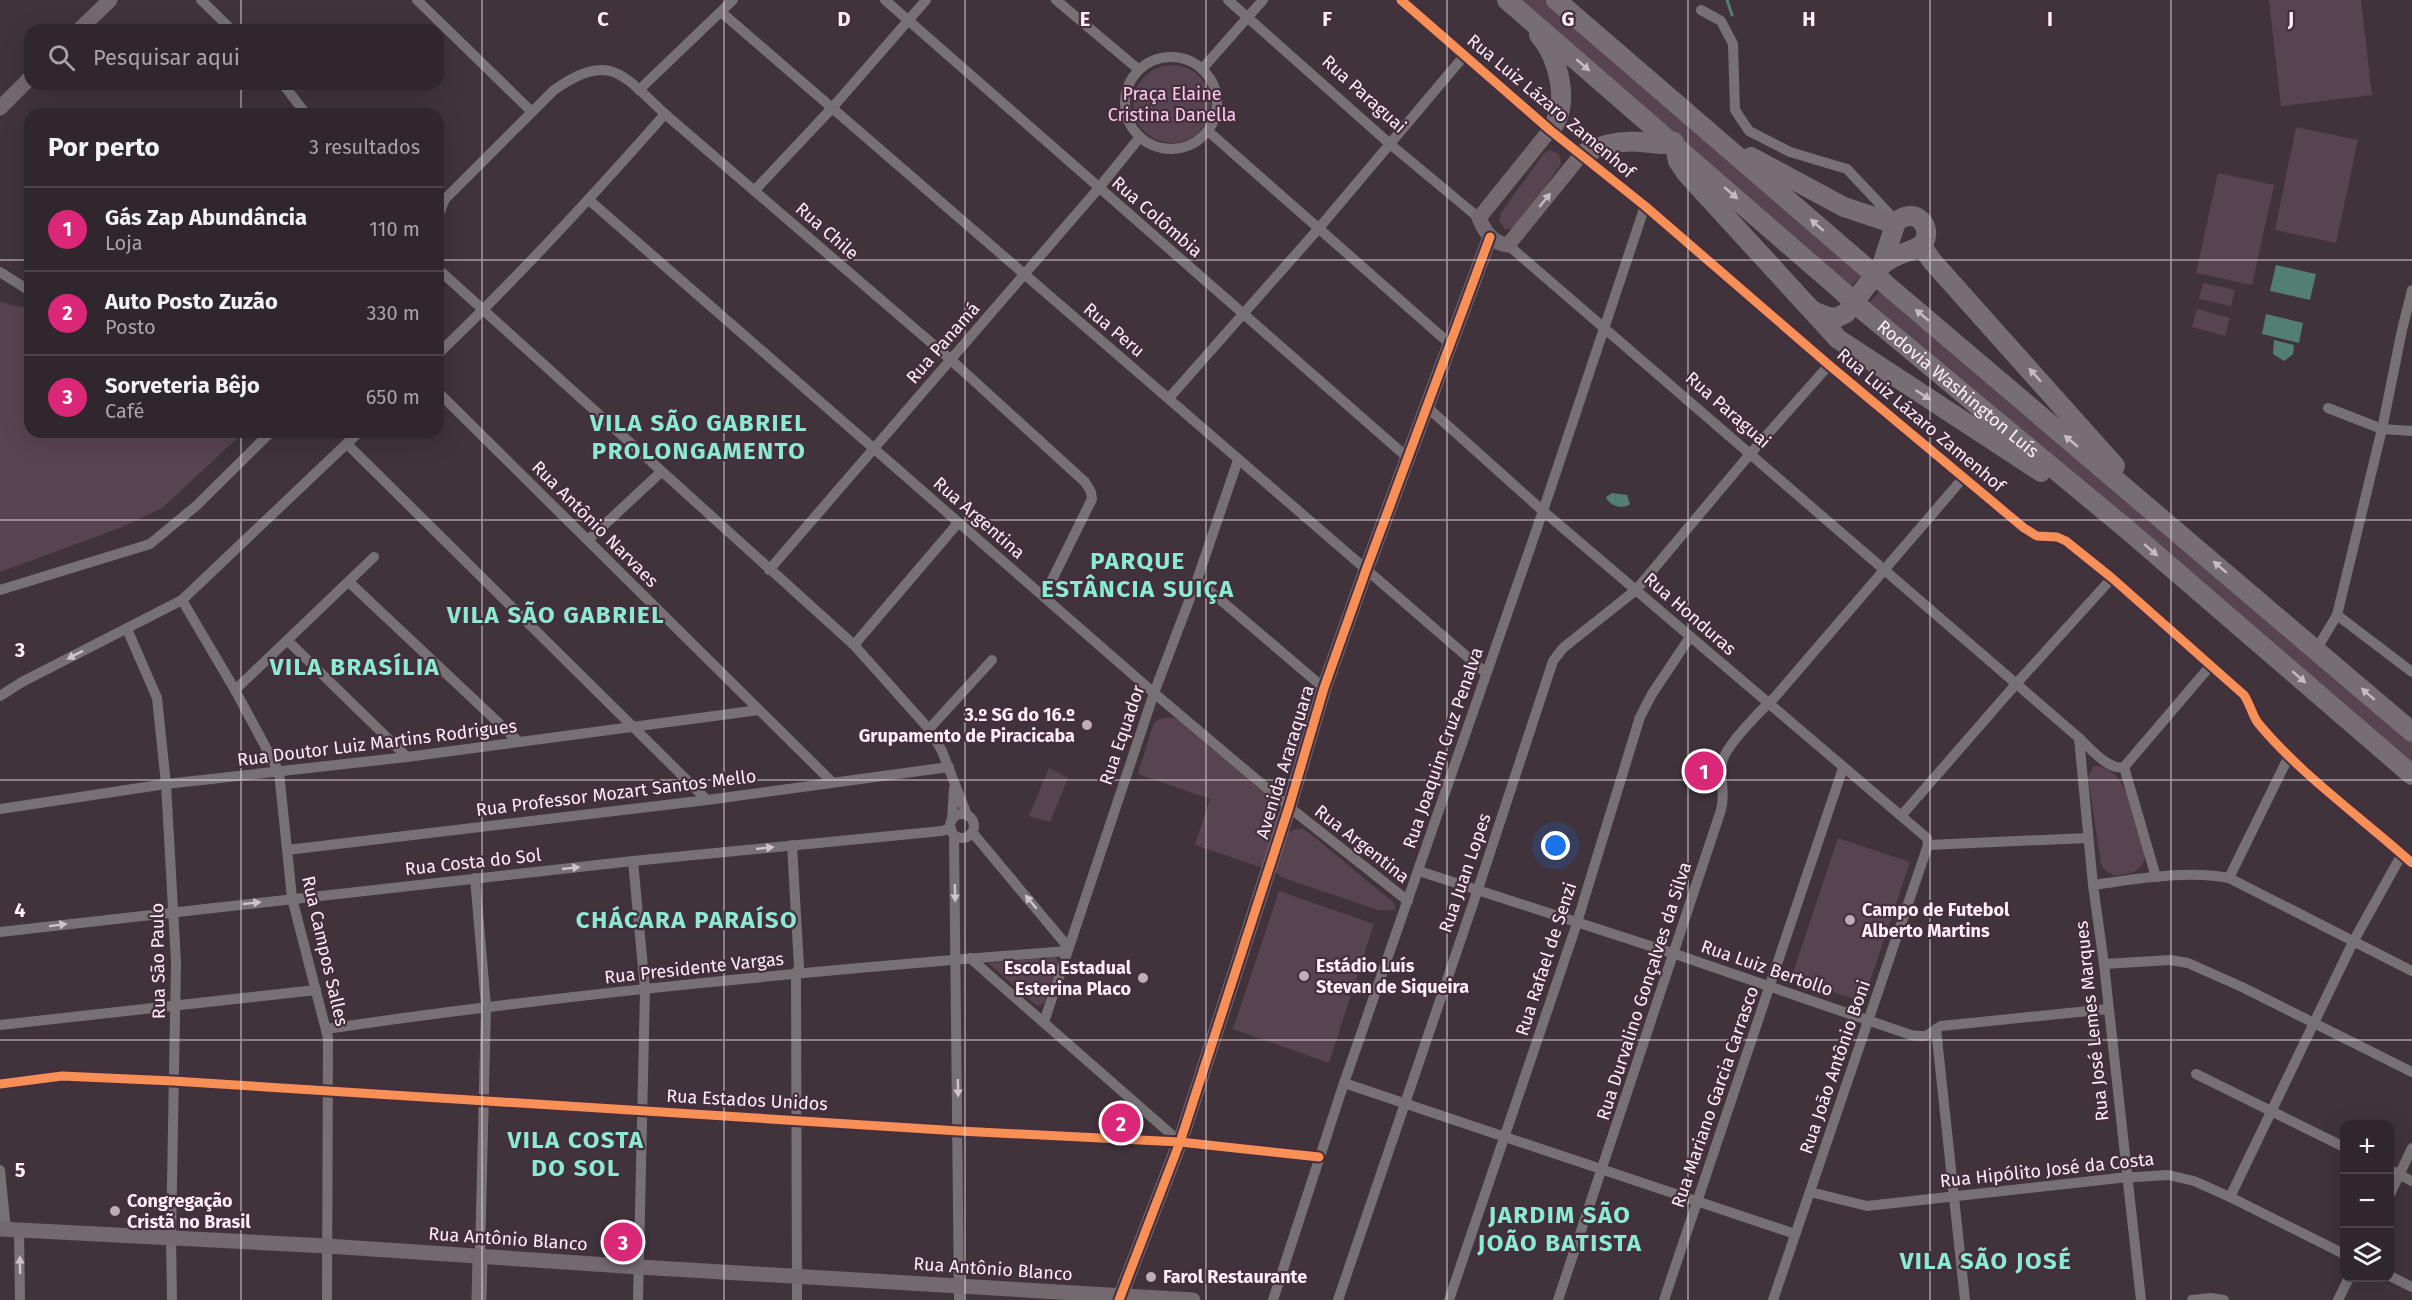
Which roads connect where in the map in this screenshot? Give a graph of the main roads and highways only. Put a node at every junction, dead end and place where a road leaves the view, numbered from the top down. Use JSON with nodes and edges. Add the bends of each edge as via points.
{"nodes":[{"id":1,"x":1507,"y":0,"type":"edge"},
{"id":2,"x":1556,"y":0,"type":"edge"},
{"id":3,"x":1657,"y":86,"type":"junction"},
{"id":4,"x":1550,"y":130,"type":"road end"},
{"id":5,"x":1674,"y":142,"type":"junction"},
{"id":6,"x":1581,"y":155,"type":"road end"},
{"id":7,"x":1896,"y":223,"type":"junction"},
{"id":8,"x":1921,"y":245,"type":"junction"},
{"id":9,"x":1883,"y":274,"type":"junction"},
{"id":10,"x":1813,"y":311,"type":"junction"},
{"id":11,"x":1855,"y":312,"type":"junction"},
{"id":12,"x":1856,"y":353,"type":"junction"},
{"id":13,"x":2156,"y":513,"type":"junction"},
{"id":14,"x":2129,"y":531,"type":"junction"},
{"id":15,"x":2412,"y":732,"type":"edge"},
{"id":16,"x":2412,"y":775,"type":"edge"}],
"edges":[{"from":1,"to":4,"type":"highway","via":[[1553,55],[1560,108],[1557,122]]},
{"from":1,"to":5,"type":"highway","name":"Rodovia Washington Luís","one_way":true},
{"from":2,"to":3,"type":"highway","name":"Rodovia Washington Luís"},
{"from":3,"to":7,"type":"highway","via":[[1749,156],[1844,207]]},
{"from":9,"to":3,"type":"highway","name":"Rodovia Washington Luís","one_way":true,"bridge":true,"via":[[1861,263]]},
{"from":5,"to":6,"type":"highway","via":[[1659,146],[1621,142]]},
{"from":5,"to":10,"type":"highway","via":[[1678,161],[1686,173]]},
{"from":5,"to":11,"type":"highway","name":"Rodovia Washington Luís","one_way":true,"bridge":true,"via":[[1842,291]]},
{"from":7,"to":8,"type":"highway","via":[[1912,216],[1922,221],[1927,232]]},
{"from":7,"to":9,"type":"highway"},
{"from":8,"to":9,"type":"highway","via":[[1897,254]]},
{"from":13,"to":8,"type":"highway","one_way":true},
{"from":9,"to":11,"type":"highway"},
{"from":13,"to":9,"type":"highway","name":"Rodovia Washington Luís","one_way":true},
{"from":10,"to":11,"type":"highway","via":[[1836,318]]},
{"from":10,"to":12,"type":"highway"},
{"from":11,"to":12,"type":"highway","via":[[1847,335]]},
{"from":11,"to":14,"type":"highway","name":"Rodovia Washington Luís"},
{"from":12,"to":14,"type":"highway","one_way":true},
{"from":15,"to":13,"type":"highway","name":"Rodovia Washington Luís","one_way":true},
{"from":14,"to":16,"type":"highway","name":"Rodovia Washington Luís","one_way":true}]}
